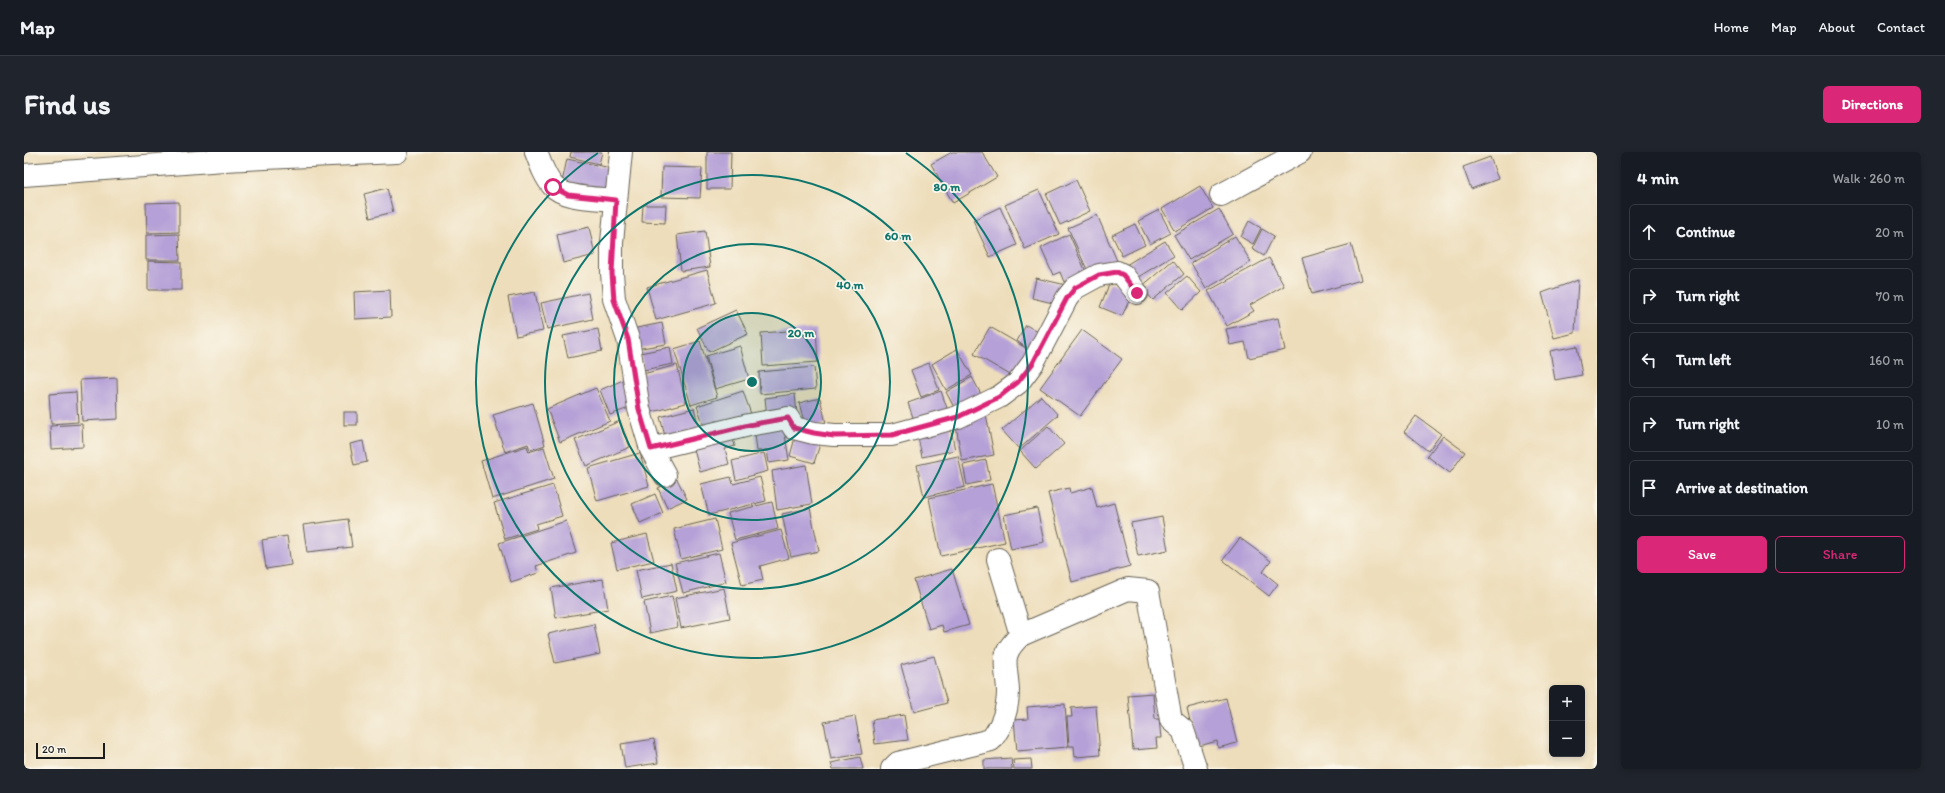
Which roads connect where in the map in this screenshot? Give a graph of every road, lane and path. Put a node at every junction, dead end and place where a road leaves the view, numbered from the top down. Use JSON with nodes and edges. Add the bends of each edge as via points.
{"nodes":[{"id":1,"x":397,"y":152,"type":"edge"},
{"id":2,"x":536,"y":152,"type":"edge"},
{"id":3,"x":621,"y":152,"type":"edge"},
{"id":4,"x":1300,"y":152,"type":"edge"},
{"id":5,"x":224,"y":156,"type":"edge"},
{"id":6,"x":24,"y":175,"type":"edge"},
{"id":7,"x":1220,"y":195,"type":"dead end"},
{"id":8,"x":616,"y":200,"type":"junction"},
{"id":9,"x":1137,"y":293,"type":"dead end"},
{"id":10,"x":651,"y":449,"type":"junction"},
{"id":11,"x":665,"y":475,"type":"dead end"},
{"id":12,"x":998,"y":559,"type":"dead end"},
{"id":13,"x":1021,"y":635,"type":"junction"},
{"id":14,"x":892,"y":769,"type":"edge"},
{"id":15,"x":1196,"y":769,"type":"edge"}],
"edges":[{"from":1,"to":5,"type":"street"},
{"from":2,"to":8,"type":"street","via":[[553,187],[568,195]]},
{"from":3,"to":8,"type":"street"},
{"from":4,"to":7,"type":"street"},
{"from":5,"to":6,"type":"street"},
{"from":8,"to":10,"type":"street","via":[[612,273],[614,300],[628,339],[639,409]]},
{"from":9,"to":10,"type":"street","via":[[1123,275],[1117,272],[1099,275],[1075,288],[1067,298],[1033,363],[1018,382],[999,397],[958,417],[892,435],[834,436],[794,428],[788,418]]},
{"from":10,"to":11,"type":"street"},
{"from":12,"to":13,"type":"street"},
{"from":13,"to":14,"type":"street","via":[[1011,644],[1006,654],[1004,670],[1008,691],[1005,714],[999,730],[991,740],[898,763]]},
{"from":13,"to":15,"type":"street","via":[[1128,589],[1148,591],[1171,720],[1183,730]]}]}
